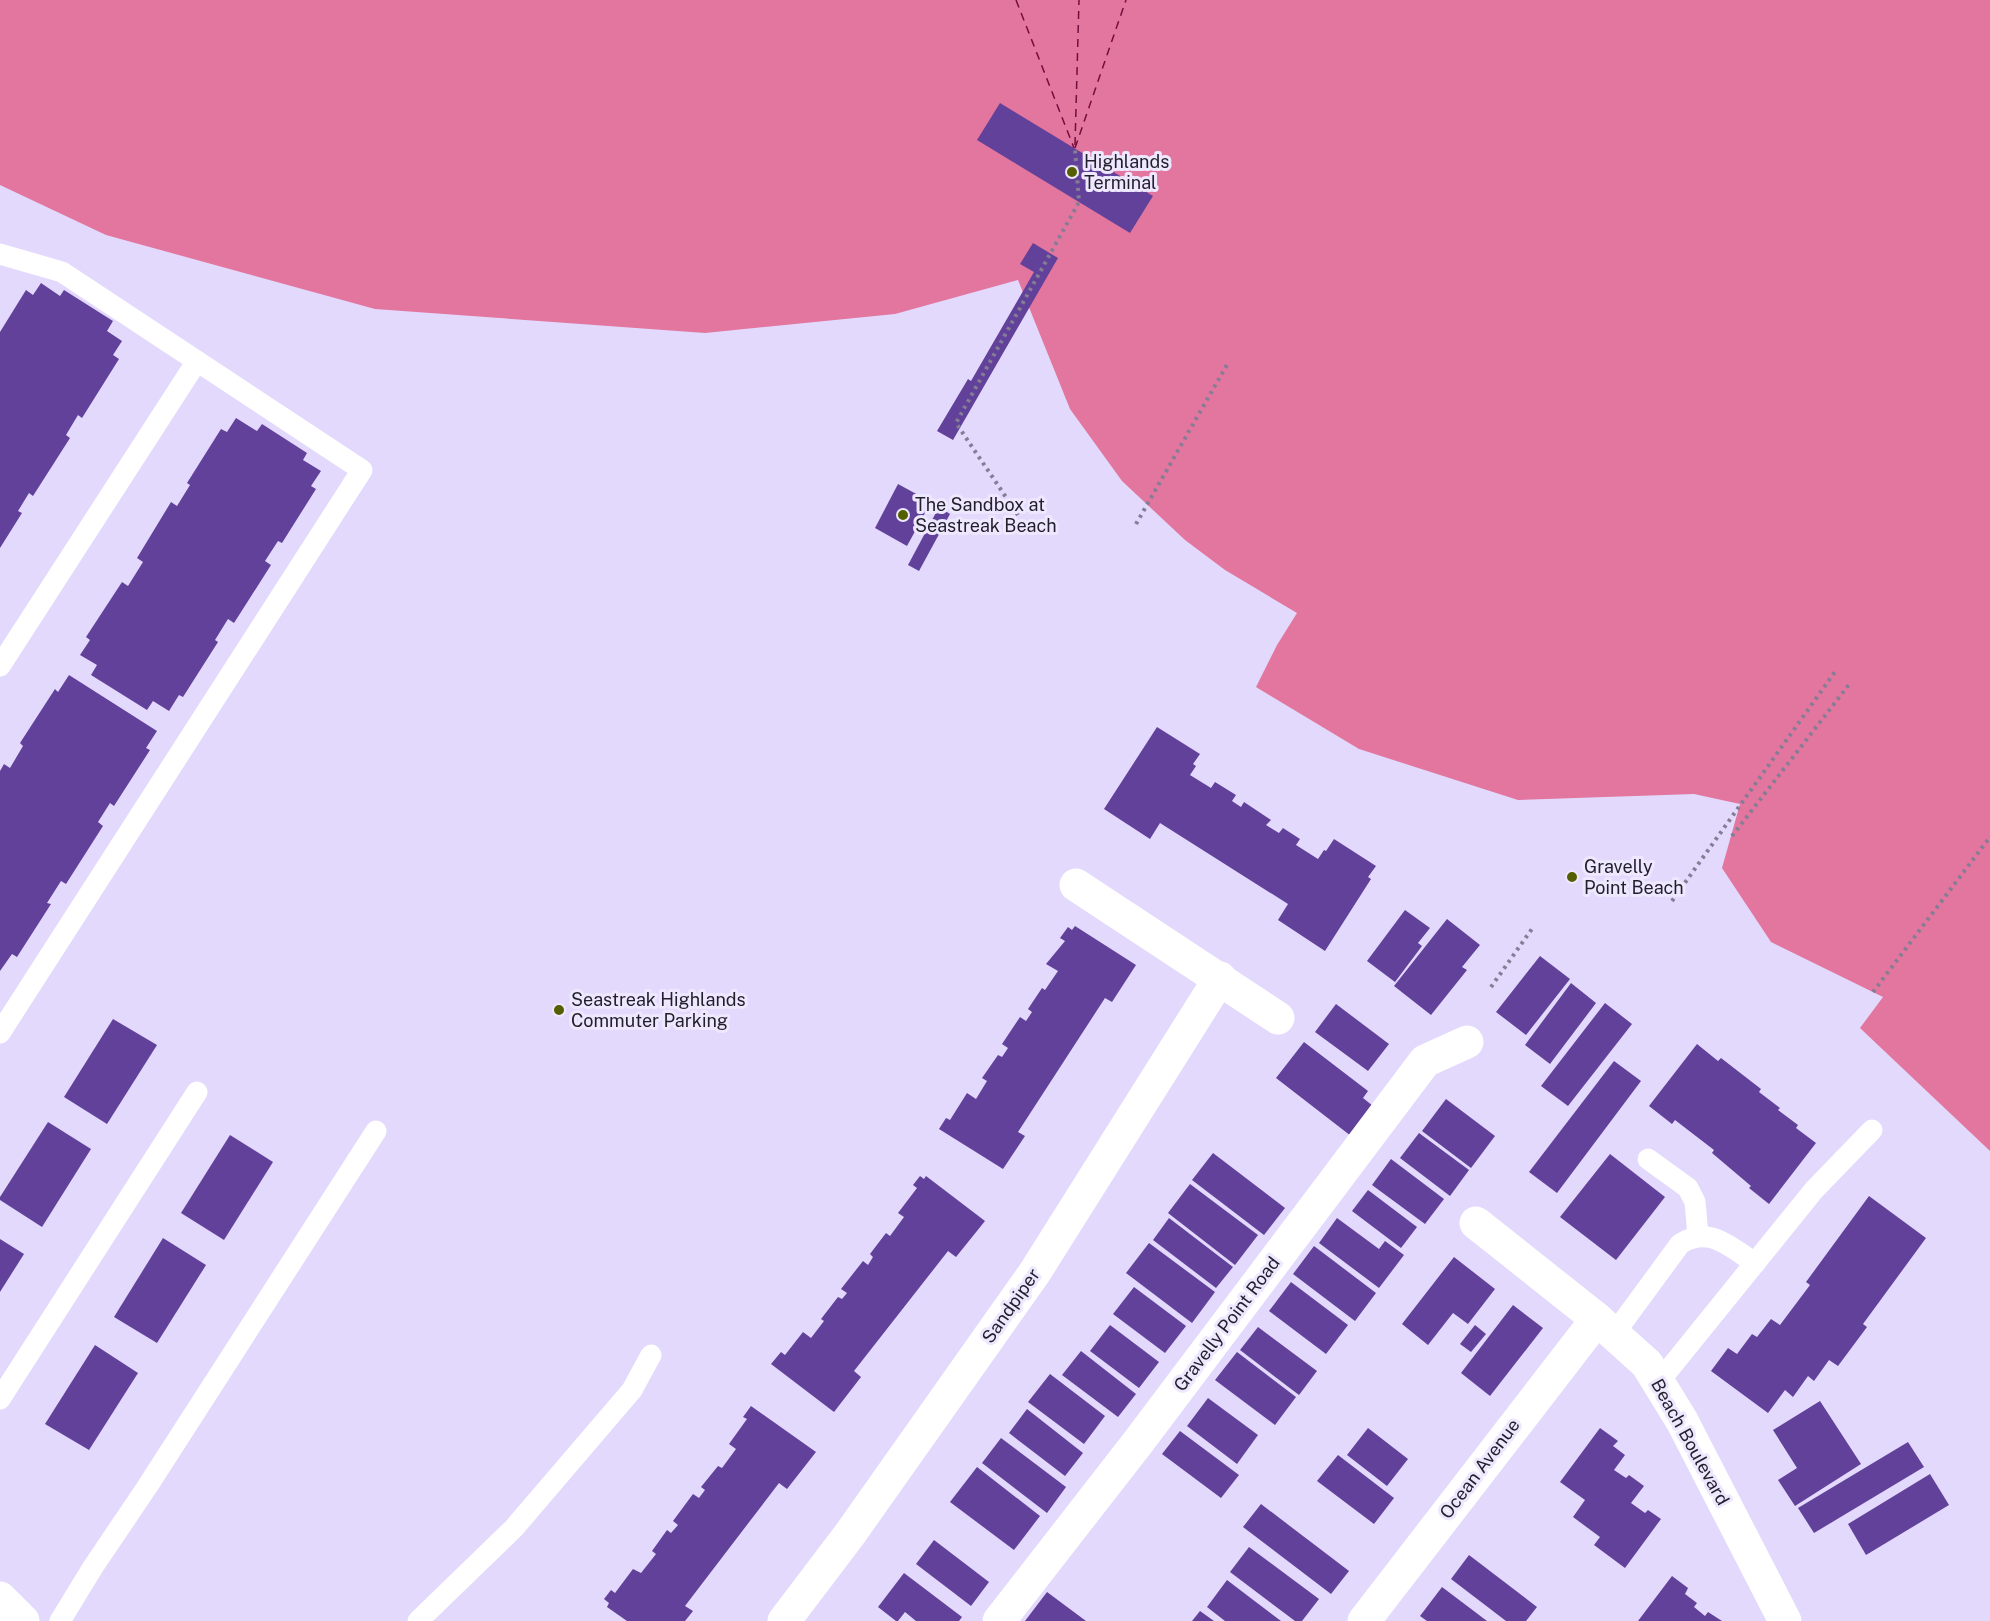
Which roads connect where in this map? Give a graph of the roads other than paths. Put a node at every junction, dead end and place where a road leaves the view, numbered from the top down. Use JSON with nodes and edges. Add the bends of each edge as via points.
{"nodes":[{"id":1,"x":0,"y":254,"type":"edge"},
{"id":2,"x":196,"y":361,"type":"junction"},
{"id":3,"x":0,"y":666,"type":"edge"},
{"id":4,"x":1076,"y":885,"type":"dead end"},
{"id":5,"x":1220,"y":978,"type":"junction"},
{"id":6,"x":1278,"y":1017,"type":"dead end"},
{"id":7,"x":0,"y":1033,"type":"edge"},
{"id":8,"x":1467,"y":1042,"type":"dead end"},
{"id":9,"x":197,"y":1092,"type":"dead end"},
{"id":10,"x":376,"y":1131,"type":"dead end"},
{"id":11,"x":1872,"y":1131,"type":"dead end"},
{"id":12,"x":1648,"y":1159,"type":"dead end"},
{"id":13,"x":1476,"y":1223,"type":"dead end"},
{"id":14,"x":1698,"y":1235,"type":"junction"},
{"id":15,"x":1755,"y":1263,"type":"junction"},
{"id":16,"x":1605,"y":1326,"type":"junction"},
{"id":17,"x":651,"y":1355,"type":"dead end"},
{"id":18,"x":1658,"y":1383,"type":"junction"},
{"id":19,"x":0,"y":1399,"type":"edge"},
{"id":20,"x":0,"y":1598,"type":"edge"},
{"id":21,"x":23,"y":1621,"type":"edge"},
{"id":22,"x":60,"y":1621,"type":"edge"},
{"id":23,"x":418,"y":1621,"type":"edge"},
{"id":24,"x":784,"y":1621,"type":"edge"},
{"id":25,"x":999,"y":1621,"type":"edge"},
{"id":26,"x":1364,"y":1621,"type":"edge"},
{"id":27,"x":1785,"y":1621,"type":"edge"}],
"edges":[{"from":1,"to":2,"type":"lane","via":[[62,272]]},
{"from":2,"to":3,"type":"lane"},
{"from":2,"to":7,"type":"lane","via":[[362,470]]},
{"from":4,"to":5,"type":"street"},
{"from":5,"to":6,"type":"street"},
{"from":5,"to":24,"type":"street","name":"Sandpiper","via":[[1035,1272]]},
{"from":8,"to":25,"type":"street","name":"Gravelly Point Road","via":[[1425,1061]]},
{"from":9,"to":19,"type":"lane"},
{"from":10,"to":22,"type":"lane"},
{"from":11,"to":15,"type":"lane","via":[[1814,1190]]},
{"from":12,"to":14,"type":"lane","via":[[1688,1188],[1695,1203]]},
{"from":13,"to":16,"type":"street","name":"Beach Boulevard"},
{"from":14,"to":15,"type":"lane","via":[[1723,1242]]},
{"from":14,"to":16,"type":"lane","via":[[1680,1244]]},
{"from":15,"to":18,"type":"lane"},
{"from":16,"to":18,"type":"street","name":"Beach Boulevard","via":[[1647,1364]]},
{"from":16,"to":26,"type":"street","name":"Ocean Avenue"},
{"from":17,"to":23,"type":"lane","via":[[632,1390],[514,1528]]},
{"from":18,"to":27,"type":"street","name":"Beach Boulevard","via":[[1682,1421]]},
{"from":20,"to":21,"type":"street"}]}
